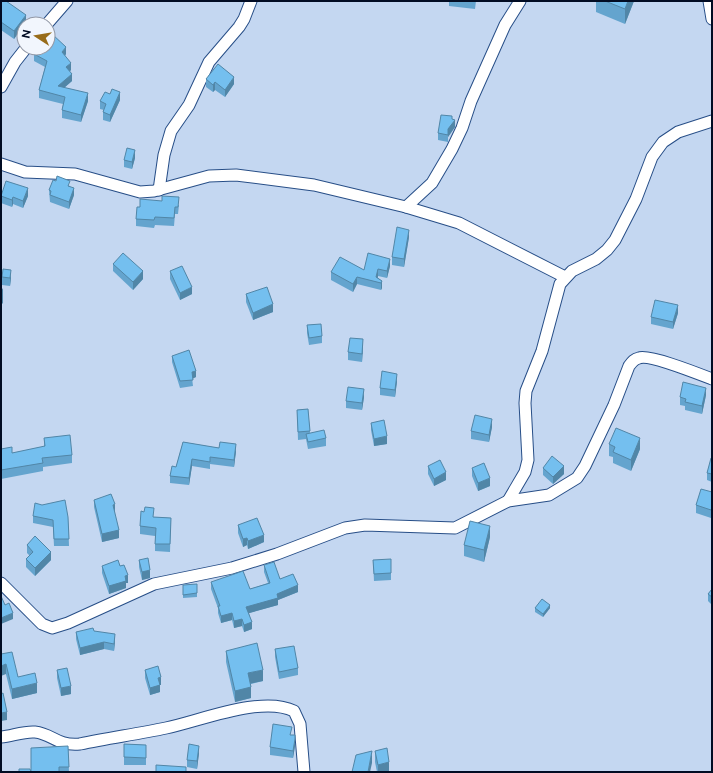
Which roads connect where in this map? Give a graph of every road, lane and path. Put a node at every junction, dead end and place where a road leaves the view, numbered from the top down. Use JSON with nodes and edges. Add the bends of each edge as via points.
{"nodes":[{"id":1,"x":67,"y":1,"type":"edge"},
{"id":2,"x":251,"y":1,"type":"edge"},
{"id":3,"x":520,"y":1,"type":"edge"},
{"id":4,"x":709,"y":1,"type":"edge"},
{"id":5,"x":55,"y":16,"type":"edge"},
{"id":6,"x":712,"y":19,"type":"edge"},
{"id":7,"x":20,"y":56,"type":"edge"},
{"id":8,"x":1,"y":87,"type":"edge"},
{"id":9,"x":712,"y":121,"type":"edge"},
{"id":10,"x":1,"y":164,"type":"edge"},
{"id":11,"x":159,"y":190,"type":"junction"},
{"id":12,"x":406,"y":206,"type":"junction"},
{"id":13,"x":565,"y":277,"type":"junction"},
{"id":14,"x":712,"y":379,"type":"edge"},
{"id":15,"x":508,"y":501,"type":"junction"},
{"id":16,"x":1,"y":583,"type":"edge"},
{"id":17,"x":1,"y":737,"type":"edge"},
{"id":18,"x":304,"y":772,"type":"edge"}],
"edges":[{"from":1,"to":5,"type":"street"},
{"from":2,"to":11,"type":"street","via":[[239,27],[209,62],[189,105],[171,131],[164,155]]},
{"from":3,"to":12,"type":"street","via":[[505,25],[452,149],[432,183]]},
{"from":4,"to":6,"type":"street"},
{"from":7,"to":8,"type":"street"},
{"from":9,"to":13,"type":"street","via":[[678,132],[664,142],[652,157],[636,198],[611,245],[596,260]]},
{"from":10,"to":11,"type":"street","via":[[26,172],[75,174],[130,191]]},
{"from":11,"to":12,"type":"street","via":[[199,177],[236,175],[314,185]]},
{"from":12,"to":13,"type":"street","via":[[459,223]]},
{"from":13,"to":15,"type":"street","via":[[556,296],[542,352],[526,391],[528,460],[525,472]]},
{"from":14,"to":15,"type":"street","via":[[654,359],[640,357],[633,361],[585,466],[577,478],[549,495]]},
{"from":15,"to":16,"type":"street","via":[[455,528],[365,525],[345,528],[232,568],[154,584],[52,628],[42,624]]},
{"from":17,"to":18,"type":"street","via":[[36,732],[58,742],[80,744],[163,729],[229,710],[281,706],[294,711],[300,724]]}]}
